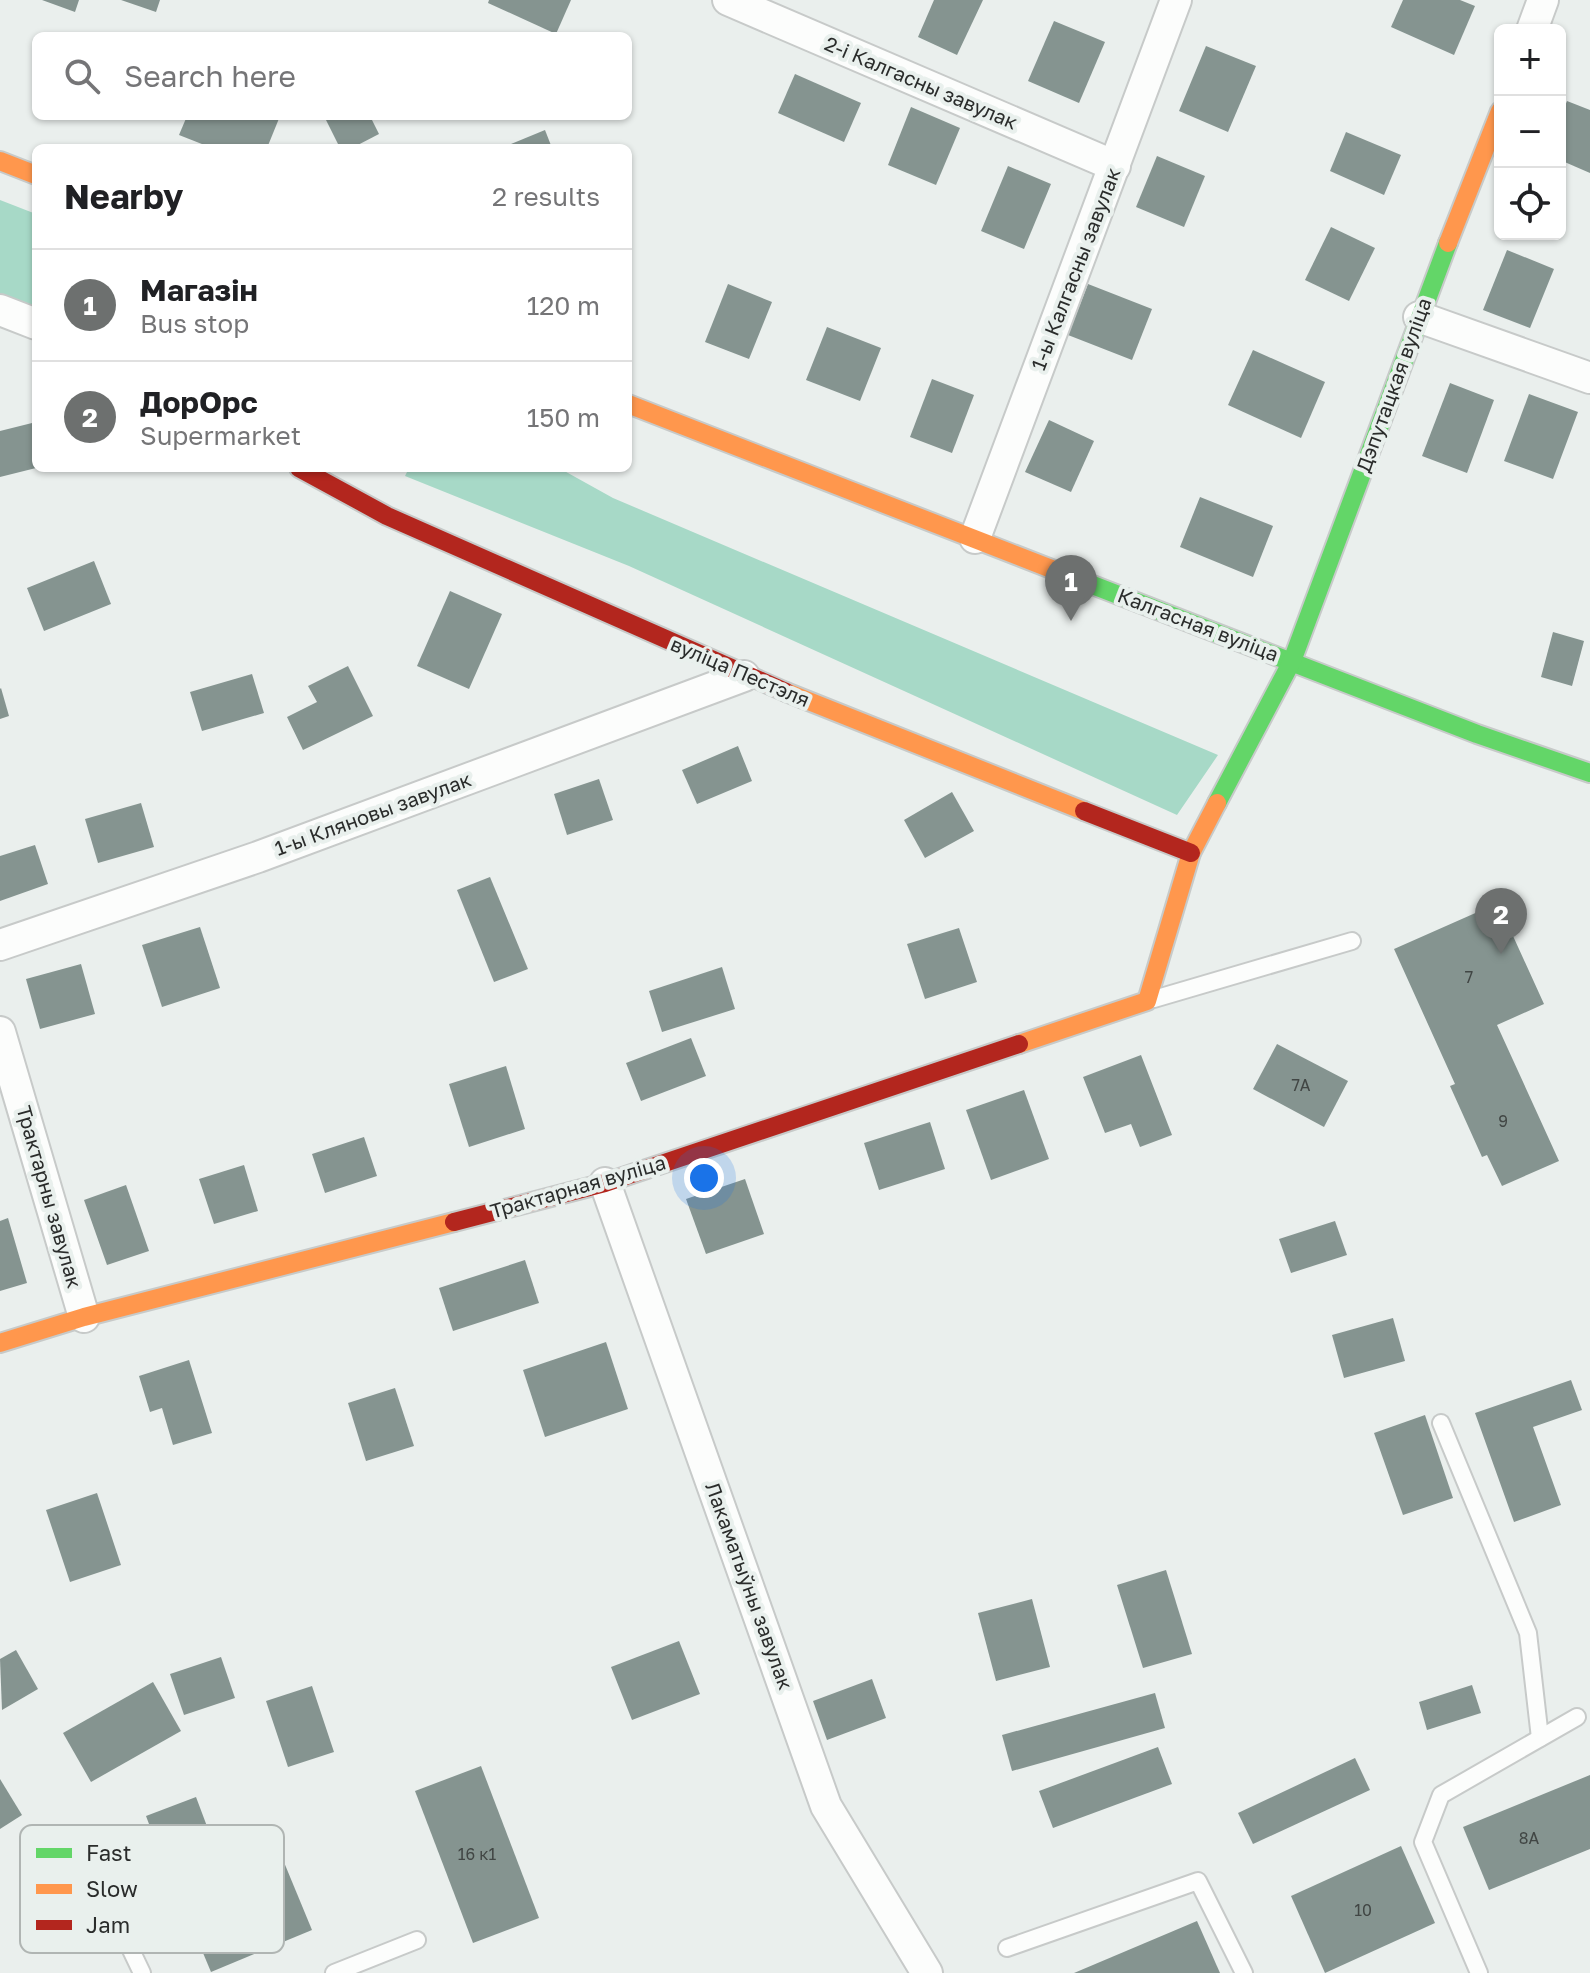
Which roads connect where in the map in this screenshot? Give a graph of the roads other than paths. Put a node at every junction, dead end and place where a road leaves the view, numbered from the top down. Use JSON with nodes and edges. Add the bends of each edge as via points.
{"nodes":[{"id":1,"x":728,"y":0,"type":"edge"},
{"id":2,"x":1176,"y":0,"type":"edge"},
{"id":3,"x":1543,"y":0,"type":"edge"},
{"id":4,"x":1534,"y":24,"type":"edge"},
{"id":5,"x":1494,"y":126,"type":"edge"},
{"id":6,"x":0,"y":161,"type":"edge"},
{"id":7,"x":1115,"y":166,"type":"junction"},
{"id":8,"x":32,"y":173,"type":"edge"},
{"id":9,"x":0,"y":310,"type":"edge"},
{"id":10,"x":1419,"y":317,"type":"junction"},
{"id":11,"x":32,"y":322,"type":"edge"},
{"id":12,"x":1590,"y":378,"type":"edge"},
{"id":13,"x":632,"y":406,"type":"edge"},
{"id":14,"x":306,"y":472,"type":"edge"},
{"id":15,"x":975,"y":538,"type":"junction"},
{"id":16,"x":1292,"y":661,"type":"junction"},
{"id":17,"x":744,"y":676,"type":"junction"},
{"id":18,"x":1590,"y":773,"type":"edge"},
{"id":19,"x":1191,"y":853,"type":"junction"},
{"id":20,"x":1352,"y":941,"type":"dead end"},
{"id":21,"x":0,"y":945,"type":"edge"},
{"id":22,"x":1147,"y":1001,"type":"junction"},
{"id":23,"x":0,"y":1032,"type":"edge"},
{"id":24,"x":605,"y":1183,"type":"junction"},
{"id":25,"x":84,"y":1317,"type":"junction"},
{"id":26,"x":0,"y":1343,"type":"edge"},
{"id":27,"x":1441,"y":1423,"type":"dead end"},
{"id":28,"x":1577,"y":1717,"type":"dead end"},
{"id":29,"x":1540,"y":1738,"type":"junction"},
{"id":30,"x":417,"y":1940,"type":"dead end"},
{"id":31,"x":1007,"y":1948,"type":"dead end"},
{"id":32,"x":132,"y":1953,"type":"edge"},
{"id":33,"x":142,"y":1973,"type":"edge"},
{"id":34,"x":334,"y":1973,"type":"edge"},
{"id":35,"x":927,"y":1973,"type":"edge"},
{"id":36,"x":1244,"y":1973,"type":"edge"},
{"id":37,"x":1479,"y":1973,"type":"edge"}],
"edges":[{"from":1,"to":7,"type":"street","name":"2-і Калгасны завулак"},
{"from":2,"to":7,"type":"street","name":"1-ы Калгасны завулак"},
{"from":3,"to":4,"type":"street"},
{"from":5,"to":10,"type":"street","name":"Дэпутацкая вуліца"},
{"from":6,"to":8,"type":"street"},
{"from":7,"to":15,"type":"street","name":"1-ы Калгасны завулак"},
{"from":9,"to":11,"type":"street"},
{"from":10,"to":12,"type":"street"},
{"from":10,"to":16,"type":"street","name":"Дэпутацкая вуліца"},
{"from":13,"to":15,"type":"street","name":"Калгасная вуліца"},
{"from":14,"to":17,"type":"street","name":"вуліца Пестэля","via":[[387,516]]},
{"from":15,"to":16,"type":"street","name":"Калгасная вуліца"},
{"from":16,"to":18,"type":"street","name":"Калгасная вуліца"},
{"from":16,"to":19,"type":"street","name":"Дэпутацкая вуліца"},
{"from":17,"to":19,"type":"street","name":"вуліца Пестэля"},
{"from":17,"to":21,"type":"street","name":"1-ы Кляновы завулак","via":[[258,857]]},
{"from":19,"to":22,"type":"street","name":"Дэпутацкая вуліца"},
{"from":20,"to":22,"type":"lane"},
{"from":22,"to":24,"type":"street","name":"Трактарная вуліца"},
{"from":23,"to":25,"type":"street","name":"Трактарны завулак"},
{"from":24,"to":25,"type":"street","name":"Трактарная вуліца"},
{"from":24,"to":35,"type":"street","name":"Лакаматыўны завулак","via":[[826,1806]]},
{"from":25,"to":26,"type":"street","name":"Трактарная вуліца"},
{"from":27,"to":29,"type":"lane","via":[[1528,1633]]},
{"from":28,"to":29,"type":"lane"},
{"from":29,"to":37,"type":"lane","via":[[1441,1795],[1423,1842]]},
{"from":30,"to":34,"type":"lane"},
{"from":31,"to":36,"type":"lane","via":[[1198,1881]]},
{"from":32,"to":33,"type":"lane"}]}
